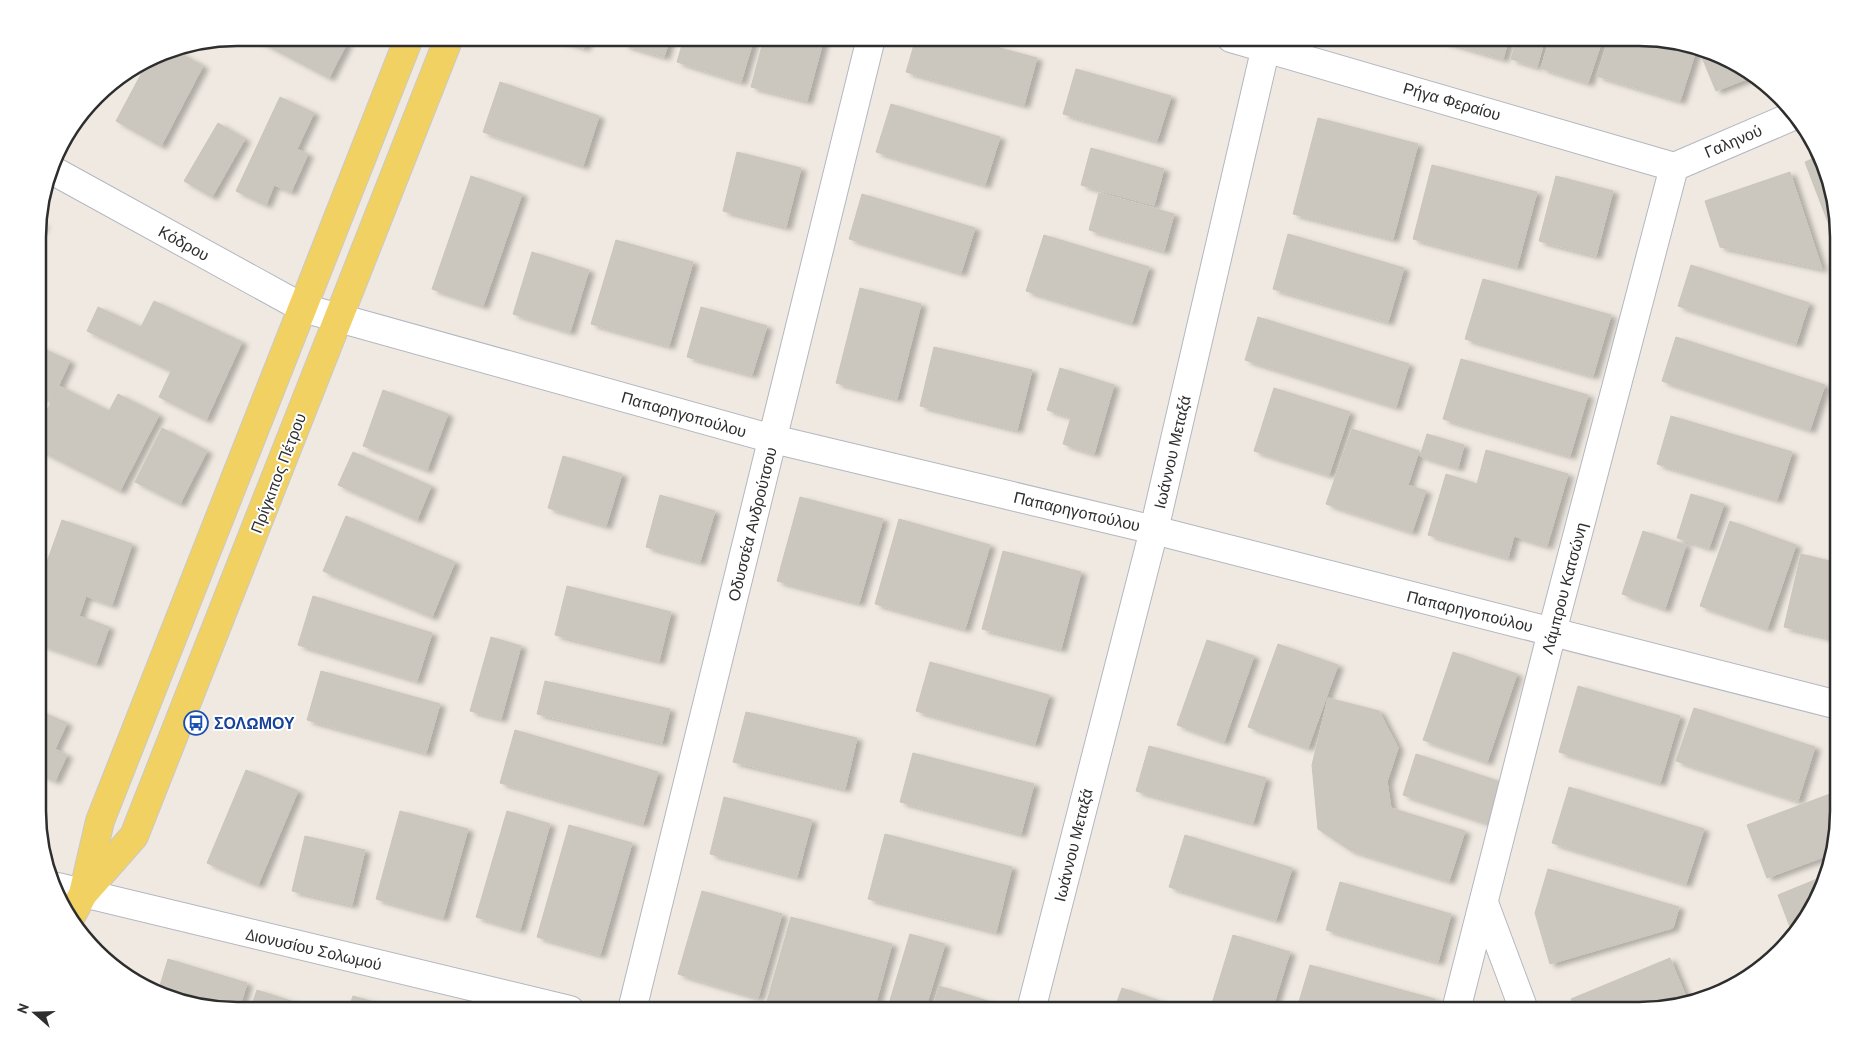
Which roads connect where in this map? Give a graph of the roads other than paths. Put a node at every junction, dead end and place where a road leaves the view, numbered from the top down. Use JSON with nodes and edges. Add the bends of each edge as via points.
{"nodes":[{"id":1,"x":406,"y":46,"type":"edge"},
{"id":2,"x":445,"y":46,"type":"edge"},
{"id":3,"x":869,"y":46,"type":"edge"},
{"id":4,"x":1266,"y":46,"type":"edge"},
{"id":5,"x":1280,"y":46,"type":"edge"},
{"id":6,"x":1788,"y":118,"type":"edge"},
{"id":7,"x":1674,"y":167,"type":"junction"},
{"id":8,"x":57,"y":173,"type":"edge"},
{"id":9,"x":320,"y":313,"type":"junction"},
{"id":10,"x":773,"y":439,"type":"junction"},
{"id":11,"x":1154,"y":530,"type":"junction"},
{"id":12,"x":1552,"y":632,"type":"junction"},
{"id":13,"x":1830,"y":703,"type":"edge"},
{"id":14,"x":71,"y":890,"type":"edge"},
{"id":15,"x":71,"y":903,"type":"edge"},
{"id":16,"x":1484,"y":903,"type":"junction"},
{"id":17,"x":537,"y":1002,"type":"edge"},
{"id":18,"x":634,"y":1002,"type":"edge"},
{"id":19,"x":1032,"y":1002,"type":"edge"},
{"id":20,"x":1458,"y":1002,"type":"edge"},
{"id":21,"x":1521,"y":1002,"type":"edge"}],
"edges":[{"from":1,"to":9,"type":"main road","name":"Πρίγκιπος Πέτρου"},
{"from":2,"to":9,"type":"main road","name":"Πρίγκιπος Πέτρου"},
{"from":3,"to":10,"type":"street","name":"Οδυσσέα Ανδρούτσου"},
{"from":4,"to":11,"type":"street","name":"Ιωάννου Μεταξά"},
{"from":5,"to":7,"type":"street","name":"Ρήγα Φεραίου"},
{"from":6,"to":7,"type":"street","name":"Γαληνού"},
{"from":7,"to":12,"type":"street","name":"Λάμπρου Κατσώνη"},
{"from":8,"to":9,"type":"street","name":"Κόδρου"},
{"from":9,"to":10,"type":"street","name":"Παπαρηγοπούλου"},
{"from":9,"to":14,"type":"main road","name":"Πρίγκιπος Πέτρου"},
{"from":9,"to":14,"type":"main road","name":"Πρίγκιπος Πέτρου","via":[[134,836]]},
{"from":10,"to":11,"type":"street","name":"Παπαρηγοπούλου"},
{"from":10,"to":18,"type":"street","name":"Οδυσσέα Ανδρούτσου"},
{"from":11,"to":12,"type":"street","name":"Παπαρηγοπούλου"},
{"from":11,"to":19,"type":"street","name":"Ιωάννου Μεταξά"},
{"from":12,"to":13,"type":"street","name":"Παπαρηγοπούλου"},
{"from":12,"to":16,"type":"street","name":"Λάμπρου Κατσώνη"},
{"from":14,"to":15,"type":"main road","name":"Πρίγκιπος Πέτρου"},
{"from":14,"to":17,"type":"street","name":"Διονυσίου Σολωμού"},
{"from":16,"to":20,"type":"street","name":"Λάμπρου Κατσώνη"},
{"from":16,"to":21,"type":"street"}]}
